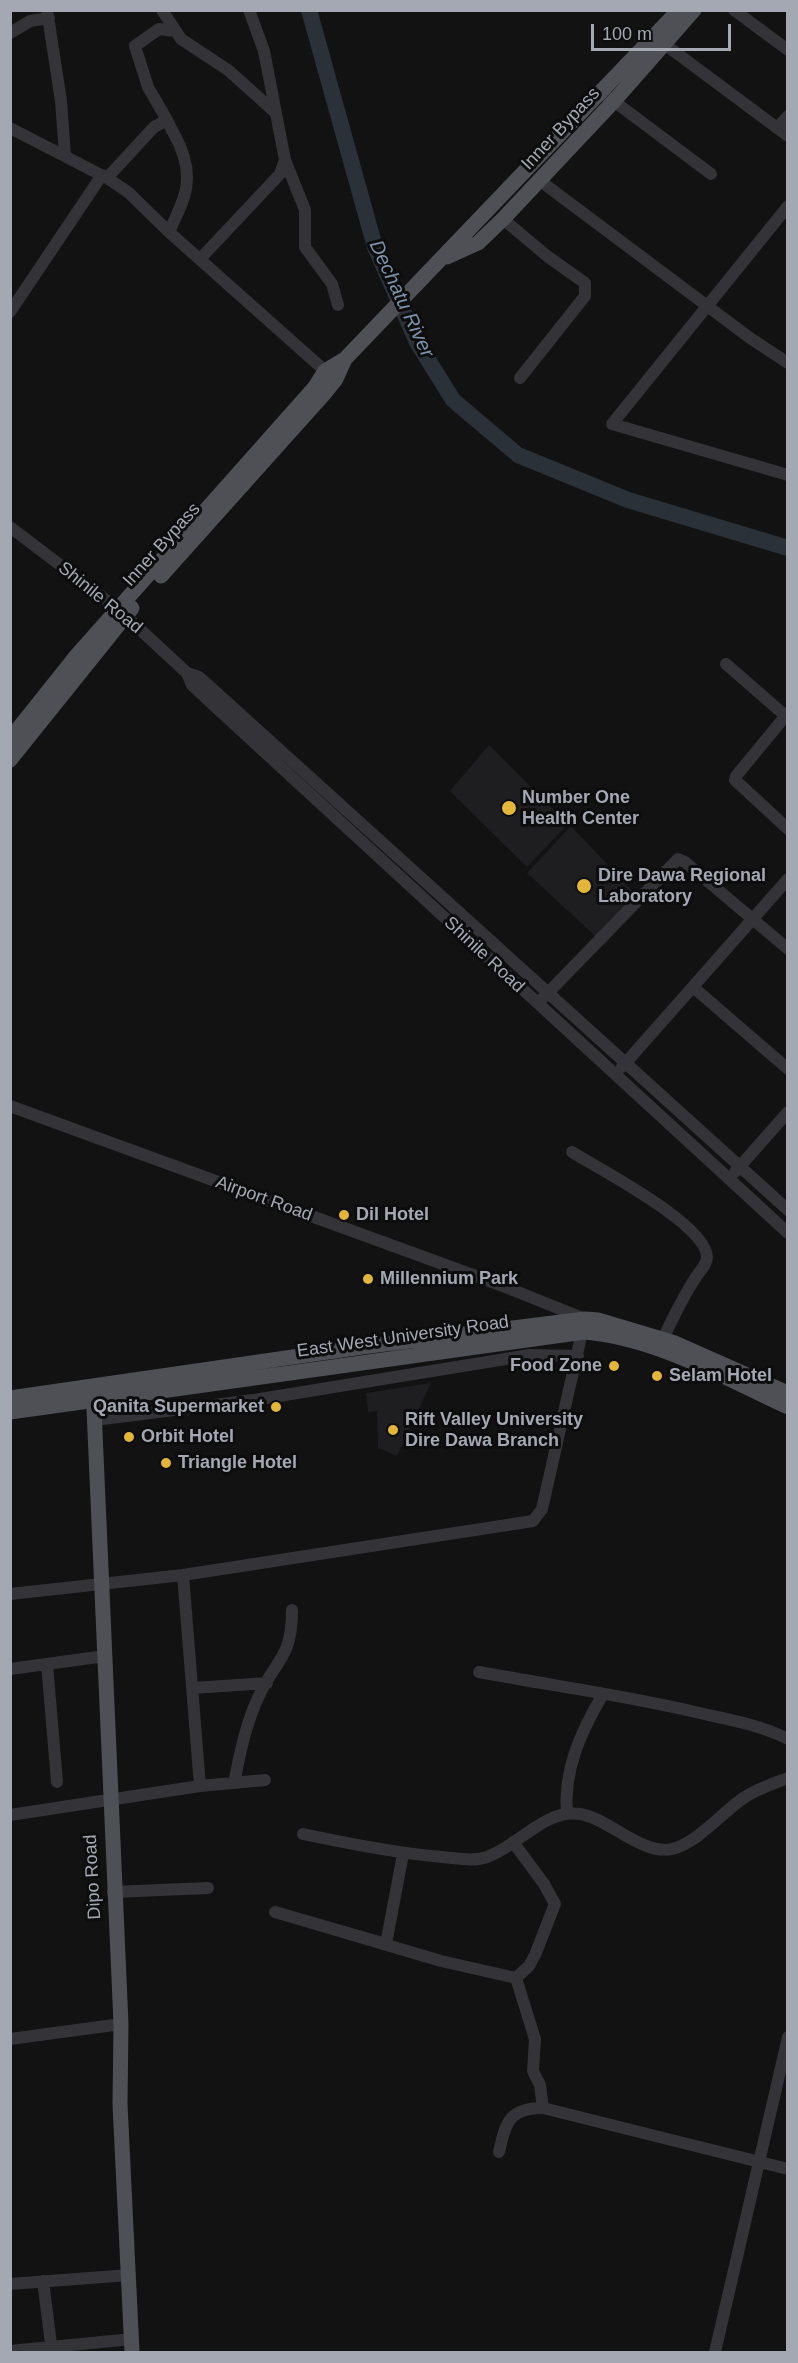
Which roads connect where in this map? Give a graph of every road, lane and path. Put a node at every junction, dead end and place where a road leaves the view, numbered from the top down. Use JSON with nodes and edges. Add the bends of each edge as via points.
{"nodes":[{"id":1,"x":162,"y":10,"type":"edge"},
{"id":2,"x":249,"y":10,"type":"edge"},
{"id":3,"x":680,"y":10,"type":"edge"},
{"id":4,"x":694,"y":10,"type":"edge"},
{"id":5,"x":734,"y":10,"type":"edge"},
{"id":6,"x":48,"y":14,"type":"edge"},
{"id":7,"x":175,"y":31,"type":"junction"},
{"id":8,"x":10,"y":33,"type":"edge"},
{"id":9,"x":660,"y":40,"type":"junction"},
{"id":10,"x":788,"y":50,"type":"edge"},
{"id":11,"x":608,"y":97,"type":"junction"},
{"id":12,"x":276,"y":113,"type":"junction"},
{"id":13,"x":788,"y":116,"type":"edge"},
{"id":14,"x":167,"y":120,"type":"junction"},
{"id":15,"x":10,"y":128,"type":"edge"},
{"id":16,"x":777,"y":128,"type":"junction"},
{"id":17,"x":788,"y":136,"type":"edge"},
{"id":18,"x":65,"y":155,"type":"junction"},
{"id":19,"x":285,"y":160,"type":"junction"},
{"id":20,"x":711,"y":174,"type":"dead end"},
{"id":21,"x":104,"y":176,"type":"junction"},
{"id":22,"x":276,"y":178,"type":"junction"},
{"id":23,"x":539,"y":180,"type":"junction"},
{"id":24,"x":293,"y":181,"type":"junction"},
{"id":25,"x":788,"y":206,"type":"edge"},
{"id":26,"x":503,"y":219,"type":"junction"},
{"id":27,"x":169,"y":232,"type":"junction"},
{"id":28,"x":200,"y":259,"type":"junction"},
{"id":29,"x":444,"y":259,"type":"junction"},
{"id":30,"x":338,"y":305,"type":"dead end"},
{"id":31,"x":707,"y":306,"type":"junction"},
{"id":32,"x":10,"y":312,"type":"edge"},
{"id":33,"x":788,"y":363,"type":"edge"},
{"id":34,"x":330,"y":375,"type":"junction"},
{"id":35,"x":520,"y":378,"type":"dead end"},
{"id":36,"x":788,"y":476,"type":"edge"},
{"id":37,"x":10,"y":526,"type":"edge"},
{"id":38,"x":122,"y":612,"type":"junction"},
{"id":39,"x":726,"y":664,"type":"dead end"},
{"id":40,"x":187,"y":673,"type":"junction"},
{"id":41,"x":787,"y":716,"type":"edge"},
{"id":42,"x":28,"y":726,"type":"junction"},
{"id":43,"x":10,"y":739,"type":"edge"},
{"id":44,"x":10,"y":760,"type":"edge"},
{"id":45,"x":788,"y":829,"type":"edge"},
{"id":46,"x":788,"y":879,"type":"edge"},
{"id":47,"x":752,"y":920,"type":"junction"},
{"id":48,"x":788,"y":949,"type":"edge"},
{"id":49,"x":693,"y":987,"type":"junction"},
{"id":50,"x":547,"y":993,"type":"junction"},
{"id":51,"x":537,"y":1004,"type":"junction"},
{"id":52,"x":625,"y":1063,"type":"junction"},
{"id":53,"x":788,"y":1069,"type":"edge"},
{"id":54,"x":615,"y":1076,"type":"junction"},
{"id":55,"x":10,"y":1106,"type":"edge"},
{"id":56,"x":788,"y":1112,"type":"edge"},
{"id":57,"x":572,"y":1152,"type":"dead end"},
{"id":58,"x":739,"y":1167,"type":"junction"},
{"id":59,"x":728,"y":1180,"type":"junction"},
{"id":60,"x":788,"y":1210,"type":"edge"},
{"id":61,"x":788,"y":1233,"type":"edge"},
{"id":62,"x":584,"y":1325,"type":"junction"},
{"id":63,"x":661,"y":1344,"type":"junction"},
{"id":64,"x":578,"y":1356,"type":"junction"},
{"id":65,"x":94,"y":1393,"type":"junction"},
{"id":66,"x":788,"y":1393,"type":"edge"},
{"id":67,"x":10,"y":1398,"type":"edge"},
{"id":68,"x":788,"y":1407,"type":"edge"},
{"id":69,"x":10,"y":1412,"type":"edge"},
{"id":70,"x":95,"y":1420,"type":"junction"},
{"id":71,"x":183,"y":1575,"type":"junction"},
{"id":72,"x":101,"y":1583,"type":"junction"},
{"id":73,"x":10,"y":1594,"type":"edge"},
{"id":74,"x":292,"y":1610,"type":"dead end"},
{"id":75,"x":105,"y":1656,"type":"junction"},
{"id":76,"x":47,"y":1664,"type":"junction"},
{"id":77,"x":10,"y":1669,"type":"edge"},
{"id":78,"x":479,"y":1672,"type":"dead end"},
{"id":79,"x":267,"y":1683,"type":"junction"},
{"id":80,"x":193,"y":1688,"type":"junction"},
{"id":81,"x":603,"y":1694,"type":"junction"},
{"id":82,"x":788,"y":1739,"type":"edge"},
{"id":83,"x":788,"y":1778,"type":"edge"},
{"id":84,"x":265,"y":1780,"type":"dead end"},
{"id":85,"x":57,"y":1782,"type":"dead end"},
{"id":86,"x":234,"y":1783,"type":"junction"},
{"id":87,"x":200,"y":1786,"type":"junction"},
{"id":88,"x":109,"y":1800,"type":"junction"},
{"id":89,"x":567,"y":1814,"type":"junction"},
{"id":90,"x":10,"y":1815,"type":"edge"},
{"id":91,"x":303,"y":1834,"type":"dead end"},
{"id":92,"x":513,"y":1842,"type":"junction"},
{"id":93,"x":403,"y":1854,"type":"junction"},
{"id":94,"x":208,"y":1888,"type":"dead end"},
{"id":95,"x":113,"y":1892,"type":"junction"},
{"id":96,"x":386,"y":1944,"type":"junction"},
{"id":97,"x":516,"y":1978,"type":"junction"},
{"id":98,"x":121,"y":2024,"type":"junction"},
{"id":99,"x":788,"y":2037,"type":"edge"},
{"id":100,"x":10,"y":2039,"type":"edge"},
{"id":101,"x":543,"y":2108,"type":"junction"},
{"id":102,"x":499,"y":2152,"type":"dead end"},
{"id":103,"x":757,"y":2163,"type":"junction"},
{"id":104,"x":788,"y":2169,"type":"edge"},
{"id":105,"x":129,"y":2275,"type":"junction"},
{"id":106,"x":43,"y":2281,"type":"junction"},
{"id":107,"x":10,"y":2284,"type":"edge"},
{"id":108,"x":132,"y":2346,"type":"edge"},
{"id":109,"x":52,"y":2350,"type":"edge"},
{"id":110,"x":10,"y":2351,"type":"edge"},
{"id":111,"x":715,"y":2352,"type":"edge"}],
"edges":[{"from":1,"to":7,"type":"street"},
{"from":2,"to":12,"type":"street","via":[[264,51]]},
{"from":3,"to":9,"type":"main road","name":"Inner Bypass"},
{"from":4,"to":9,"type":"main road","name":"Inner Bypass"},
{"from":5,"to":10,"type":"street"},
{"from":6,"to":8,"type":"street"},
{"from":6,"to":18,"type":"street"},
{"from":7,"to":12,"type":"street","via":[[228,70]]},
{"from":7,"to":14,"type":"street","via":[[159,29],[135,46],[148,87]]},
{"from":9,"to":11,"type":"main road","name":"Inner Bypass"},
{"from":9,"to":16,"type":"street"},
{"from":11,"to":20,"type":"street"},
{"from":11,"to":23,"type":"main road","name":"Inner Bypass"},
{"from":11,"to":29,"type":"main road","name":"Inner Bypass","via":[[460,238]]},
{"from":12,"to":19,"type":"street"},
{"from":13,"to":16,"type":"street"},
{"from":14,"to":21,"type":"street"},
{"from":14,"to":27,"type":"street","via":[[183,153],[189,177],[185,197]]},
{"from":15,"to":18,"type":"street"},
{"from":16,"to":17,"type":"street"},
{"from":18,"to":21,"type":"street"},
{"from":19,"to":22,"type":"street"},
{"from":19,"to":24,"type":"street"},
{"from":21,"to":27,"type":"street","via":[[128,192]]},
{"from":21,"to":32,"type":"street"},
{"from":22,"to":24,"type":"street"},
{"from":22,"to":28,"type":"street"},
{"from":23,"to":26,"type":"main road","name":"Inner Bypass"},
{"from":23,"to":31,"type":"street"},
{"from":24,"to":30,"type":"street","via":[[305,210],[305,247],[332,284]]},
{"from":25,"to":31,"type":"street"},
{"from":26,"to":29,"type":"main road","name":"Inner Bypass","via":[[478,243]]},
{"from":26,"to":35,"type":"street","via":[[585,283],[587,289]]},
{"from":27,"to":28,"type":"street"},
{"from":28,"to":34,"type":"street"},
{"from":29,"to":34,"type":"main road","name":"Inner Bypass"},
{"from":31,"to":33,"type":"street"},
{"from":31,"to":36,"type":"street","via":[[612,425]]},
{"from":34,"to":38,"type":"main road","name":"Inner Bypass"},
{"from":37,"to":38,"type":"street","name":"Shinile Road"},
{"from":38,"to":40,"type":"street","name":"Shinile Road"},
{"from":38,"to":42,"type":"main road","name":"Inner Bypass"},
{"from":39,"to":41,"type":"street"},
{"from":40,"to":50,"type":"street","name":"Shinile Road","via":[[207,684]]},
{"from":40,"to":51,"type":"street","name":"Shinile Road","via":[[192,685]]},
{"from":41,"to":45,"type":"street","via":[[735,780]]},
{"from":42,"to":43,"type":"main road","name":"Inner Bypass"},
{"from":42,"to":44,"type":"main road","name":"Inner Bypass"},
{"from":46,"to":47,"type":"street"},
{"from":47,"to":48,"type":"street"},
{"from":47,"to":49,"type":"street"},
{"from":47,"to":50,"type":"street","via":[[678,859]]},
{"from":49,"to":52,"type":"street"},
{"from":49,"to":53,"type":"street"},
{"from":50,"to":51,"type":"street"},
{"from":50,"to":52,"type":"street","name":"Shinile Road"},
{"from":51,"to":54,"type":"street","name":"Shinile Road"},
{"from":52,"to":54,"type":"street"},
{"from":52,"to":58,"type":"street","name":"Shinile Road"},
{"from":54,"to":59,"type":"street","name":"Shinile Road"},
{"from":55,"to":62,"type":"street","name":"Airport Road","via":[[503,1286]]},
{"from":56,"to":58,"type":"street"},
{"from":57,"to":63,"type":"street","via":[[660,1205],[683,1223],[705,1249],[703,1267],[687,1290]]},
{"from":58,"to":59,"type":"street"},
{"from":58,"to":60,"type":"street","name":"Shinile Road"},
{"from":59,"to":61,"type":"street","name":"Shinile Road"},
{"from":62,"to":63,"type":"main road","name":"East West University Road","via":[[598,1320]]},
{"from":62,"to":64,"type":"street"},
{"from":62,"to":65,"type":"main road","name":"East West University Road","via":[[523,1325]]},
{"from":63,"to":66,"type":"main road","name":"East West University Road"},
{"from":63,"to":68,"type":"main road","name":"East West University Road"},
{"from":64,"to":70,"type":"street","via":[[530,1356],[254,1400]]},
{"from":64,"to":71,"type":"street","via":[[542,1509],[533,1521]]},
{"from":65,"to":67,"type":"main road","name":"East West University Road"},
{"from":65,"to":69,"type":"main road","name":"East West University Road"},
{"from":65,"to":70,"type":"main road","name":"Dipo Road"},
{"from":70,"to":72,"type":"main road","name":"Dipo Road"},
{"from":71,"to":72,"type":"street"},
{"from":71,"to":80,"type":"street"},
{"from":72,"to":73,"type":"street"},
{"from":72,"to":75,"type":"main road","name":"Dipo Road"},
{"from":74,"to":79,"type":"street","via":[[288,1648]]},
{"from":75,"to":76,"type":"street"},
{"from":75,"to":88,"type":"main road","name":"Dipo Road"},
{"from":76,"to":77,"type":"street"},
{"from":76,"to":85,"type":"street"},
{"from":78,"to":81,"type":"street"},
{"from":79,"to":80,"type":"street"},
{"from":79,"to":86,"type":"street","via":[[245,1730]]},
{"from":80,"to":87,"type":"street"},
{"from":81,"to":82,"type":"street","via":[[738,1722]]},
{"from":81,"to":89,"type":"street","via":[[583,1727],[569,1772],[565,1792]]},
{"from":83,"to":89,"type":"street","via":[[753,1792],[672,1849],[637,1841],[590,1817]]},
{"from":84,"to":86,"type":"street"},
{"from":86,"to":87,"type":"street"},
{"from":87,"to":88,"type":"street"},
{"from":88,"to":90,"type":"street"},
{"from":88,"to":95,"type":"main road","name":"Dipo Road"},
{"from":89,"to":92,"type":"street","via":[[550,1819]]},
{"from":91,"to":93,"type":"street"},
{"from":92,"to":93,"type":"street","via":[[486,1858],[471,1860]]},
{"from":92,"to":97,"type":"street","via":[[555,1904],[535,1955]]},
{"from":93,"to":96,"type":"street"},
{"from":94,"to":95,"type":"street"},
{"from":95,"to":98,"type":"main road","name":"Dipo Road"},
{"from":96,"to":96,"type":"street","via":[[319,1924],[276,1912],[320,1925]]},
{"from":96,"to":97,"type":"street"},
{"from":97,"to":101,"type":"street","via":[[535,2039],[533,2072],[540,2085]]},
{"from":98,"to":100,"type":"street"},
{"from":98,"to":105,"type":"main road","name":"Dipo Road","via":[[120,2104]]},
{"from":99,"to":103,"type":"street"},
{"from":101,"to":102,"type":"street","via":[[525,2108],[513,2116],[502,2133]]},
{"from":101,"to":103,"type":"street"},
{"from":103,"to":104,"type":"street"},
{"from":103,"to":111,"type":"street"},
{"from":105,"to":106,"type":"street"},
{"from":105,"to":108,"type":"main road","name":"Dipo Road"},
{"from":106,"to":107,"type":"street"},
{"from":106,"to":109,"type":"street"},
{"from":108,"to":109,"type":"street"},
{"from":109,"to":110,"type":"street"}]}
